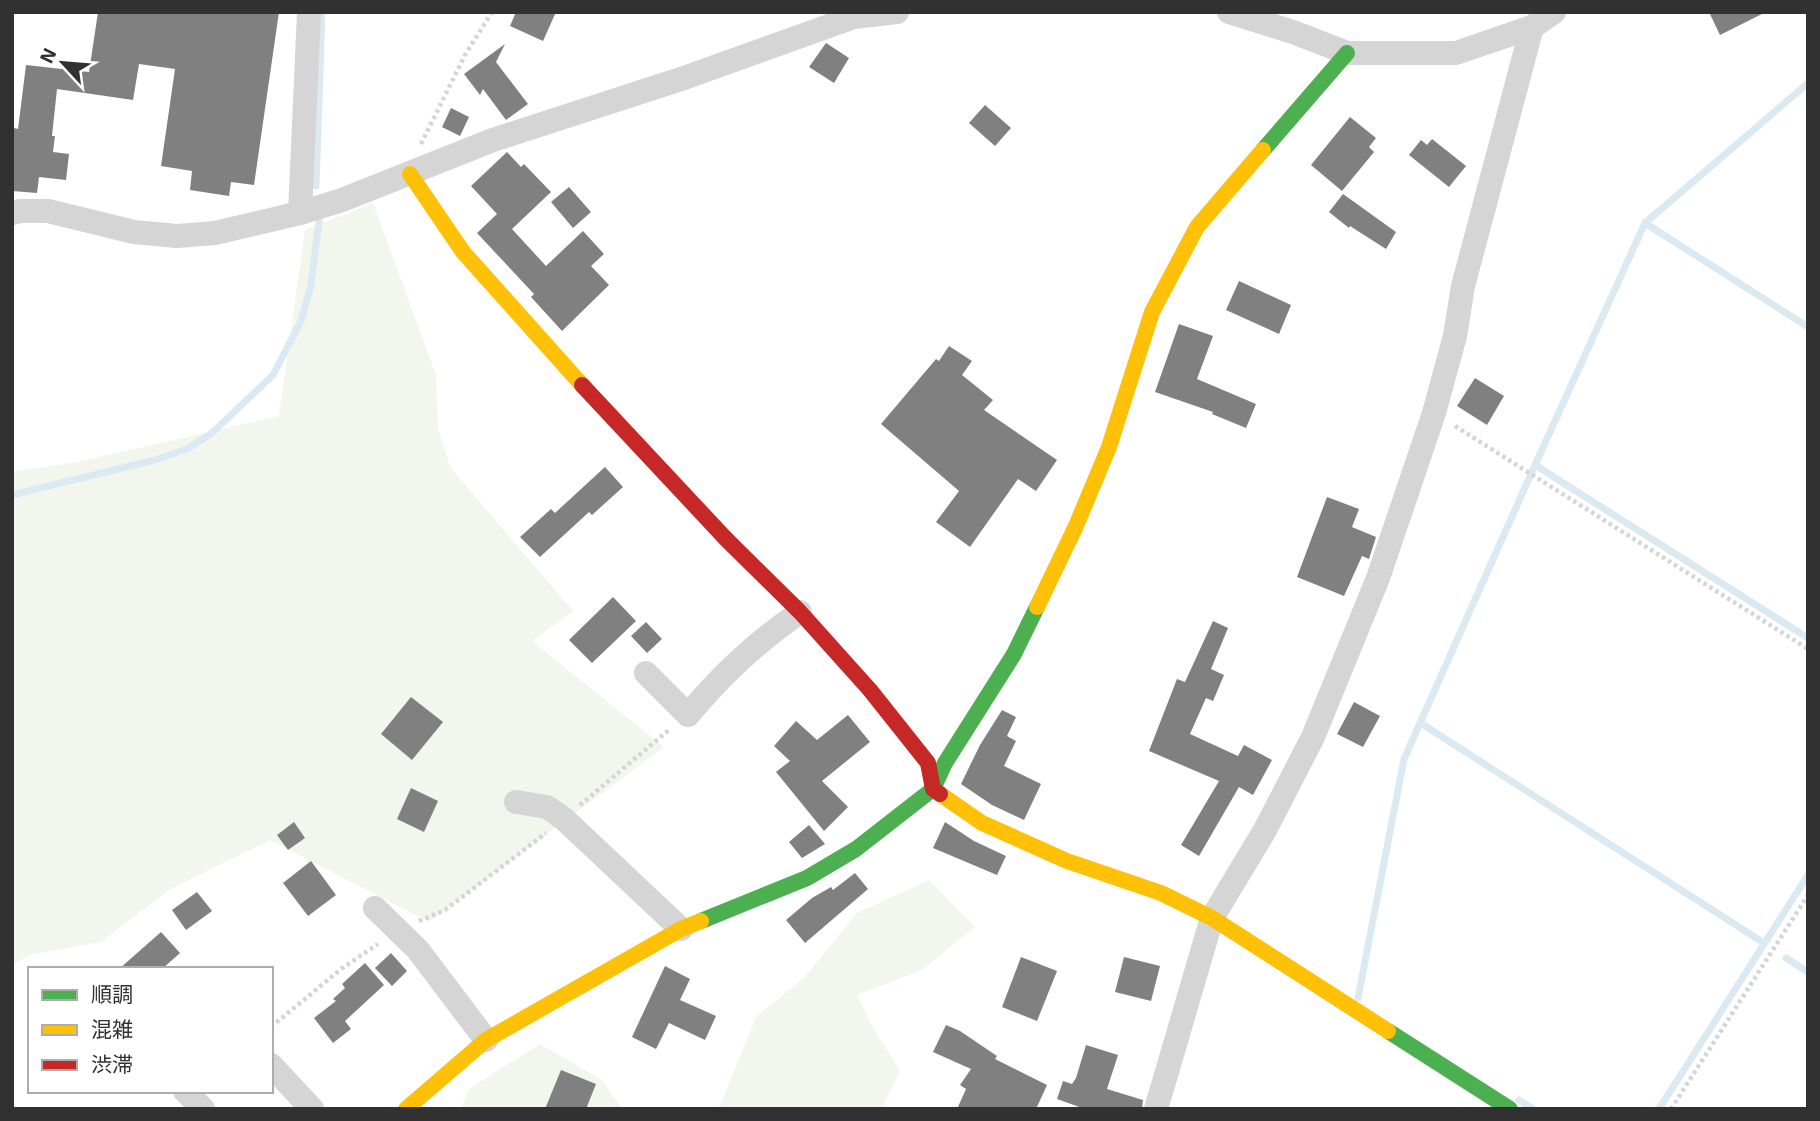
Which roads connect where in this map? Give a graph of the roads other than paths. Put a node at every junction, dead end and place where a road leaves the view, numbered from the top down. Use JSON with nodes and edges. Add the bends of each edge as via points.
{"nodes":[{"id":1,"x":309,"y":12,"type":"edge"},
{"id":2,"x":897,"y":12,"type":"edge"},
{"id":3,"x":1229,"y":12,"type":"edge"},
{"id":4,"x":1554,"y":12,"type":"edge"},
{"id":5,"x":1532,"y":27,"type":"junction"},
{"id":6,"x":1347,"y":53,"type":"junction"},
{"id":7,"x":410,"y":174,"type":"junction"},
{"id":8,"x":300,"y":213,"type":"junction"},
{"id":9,"x":12,"y":214,"type":"edge"},
{"id":10,"x":800,"y":612,"type":"junction"},
{"id":11,"x":646,"y":673,"type":"dead end"},
{"id":12,"x":933,"y":789,"type":"junction"},
{"id":13,"x":516,"y":802,"type":"dead end"},
{"id":14,"x":375,"y":908,"type":"dead end"},
{"id":15,"x":1212,"y":918,"type":"junction"},
{"id":16,"x":681,"y":929,"type":"junction"},
{"id":17,"x":486,"y":1041,"type":"junction"},
{"id":18,"x":273,"y":1067,"type":"edge"},
{"id":19,"x":187,"y":1093,"type":"edge"},
{"id":20,"x":203,"y":1109,"type":"edge"},
{"id":21,"x":312,"y":1109,"type":"edge"},
{"id":22,"x":406,"y":1109,"type":"edge"},
{"id":23,"x":1156,"y":1109,"type":"edge"},
{"id":24,"x":1510,"y":1109,"type":"edge"}],
"edges":[{"from":1,"to":8,"type":"street"},
{"from":2,"to":7,"type":"street","via":[[854,16],[493,140]]},
{"from":3,"to":6,"type":"street"},
{"from":4,"to":5,"type":"street"},
{"from":5,"to":6,"type":"street","via":[[1456,53]]},
{"from":5,"to":15,"type":"street","via":[[1434,413],[1378,578],[1313,737]]},
{"from":6,"to":12,"type":"street","via":[[1197,227],[1152,312],[1109,447],[1076,526],[1014,654]]},
{"from":7,"to":8,"type":"street"},
{"from":7,"to":10,"type":"street","via":[[463,252],[625,433]]},
{"from":8,"to":9,"type":"street","via":[[215,233],[177,236],[134,232],[48,211]]},
{"from":10,"to":11,"type":"street","via":[[757,643],[688,715]]},
{"from":10,"to":12,"type":"street","via":[[928,762]]},
{"from":12,"to":15,"type":"street","via":[[982,823],[1068,861],[1161,893]]},
{"from":12,"to":16,"type":"street","via":[[856,849],[807,878]]},
{"from":13,"to":16,"type":"street","via":[[547,807],[564,818]]},
{"from":14,"to":17,"type":"street","via":[[418,950]]},
{"from":15,"to":23,"type":"street"},
{"from":15,"to":24,"type":"street"},
{"from":16,"to":17,"type":"street"},
{"from":17,"to":22,"type":"street"},
{"from":18,"to":21,"type":"street"},
{"from":19,"to":20,"type":"street"}]}
